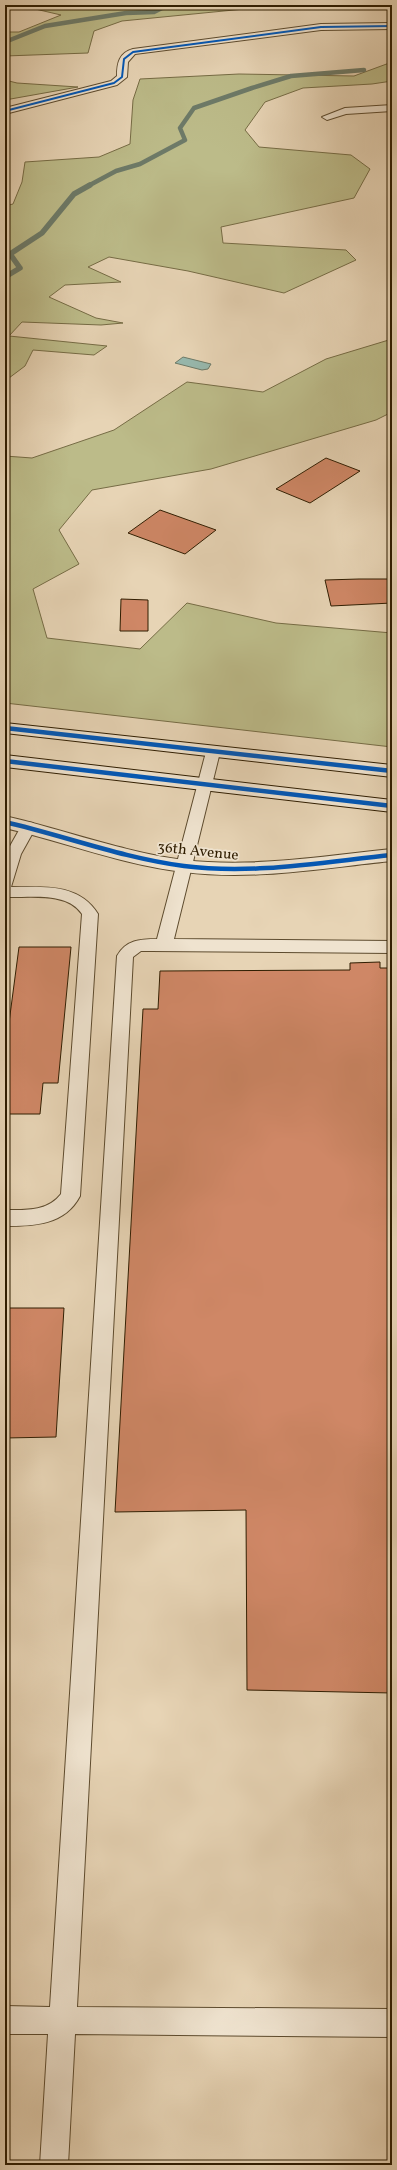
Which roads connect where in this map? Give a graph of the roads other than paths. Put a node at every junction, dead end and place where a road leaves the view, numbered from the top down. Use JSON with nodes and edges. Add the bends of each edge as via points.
{"nodes":[{"id":1,"x":392,"y":26,"type":"edge"},
{"id":2,"x":392,"y":108,"type":"edge"},
{"id":3,"x":5,"y":112,"type":"edge"},
{"id":4,"x":327,"y":117,"type":"dead end"},
{"id":5,"x":5,"y":728,"type":"edge"},
{"id":6,"x":213,"y":752,"type":"junction"},
{"id":7,"x":5,"y":761,"type":"edge"},
{"id":8,"x":392,"y":771,"type":"edge"},
{"id":9,"x":204,"y":784,"type":"junction"},
{"id":10,"x":392,"y":806,"type":"edge"},
{"id":11,"x":5,"y":822,"type":"edge"},
{"id":12,"x":28,"y":827,"type":"junction"},
{"id":13,"x":392,"y":855,"type":"edge"},
{"id":14,"x":183,"y":866,"type":"junction"},
{"id":15,"x":5,"y":884,"type":"edge"},
{"id":16,"x":5,"y":892,"type":"edge"},
{"id":17,"x":166,"y":945,"type":"junction"},
{"id":18,"x":392,"y":947,"type":"edge"},
{"id":19,"x":5,"y":1218,"type":"edge"},
{"id":20,"x":5,"y":2020,"type":"edge"},
{"id":21,"x":63,"y":2021,"type":"junction"},
{"id":22,"x":392,"y":2023,"type":"edge"},
{"id":23,"x":54,"y":2165,"type":"edge"}],
"edges":[{"from":1,"to":3,"type":"street","via":[[326,26],[134,52],[123,59],[122,77],[114,83]]},
{"from":2,"to":4,"type":"street","via":[[345,111]]},
{"from":5,"to":6,"type":"street"},
{"from":6,"to":8,"type":"street"},
{"from":6,"to":9,"type":"lane"},
{"from":7,"to":9,"type":"street"},
{"from":9,"to":10,"type":"street"},
{"from":9,"to":14,"type":"lane"},
{"from":11,"to":12,"type":"street","name":"36th Avenue"},
{"from":12,"to":14,"type":"street","name":"36th Avenue","via":[[128,855]]},
{"from":12,"to":15,"type":"lane","via":[[18,840],[8,864]]},
{"from":13,"to":14,"type":"street","name":"36th Avenue","via":[[248,869]]},
{"from":14,"to":17,"type":"lane"},
{"from":16,"to":19,"type":"lane","via":[[55,893],[82,903],[90,914],[70,1196],[58,1211],[36,1218]]},
{"from":17,"to":18,"type":"lane"},
{"from":17,"to":21,"type":"lane","via":[[138,945],[125,956]]},
{"from":20,"to":21,"type":"lane"},
{"from":21,"to":22,"type":"lane"},
{"from":21,"to":23,"type":"lane"}]}
